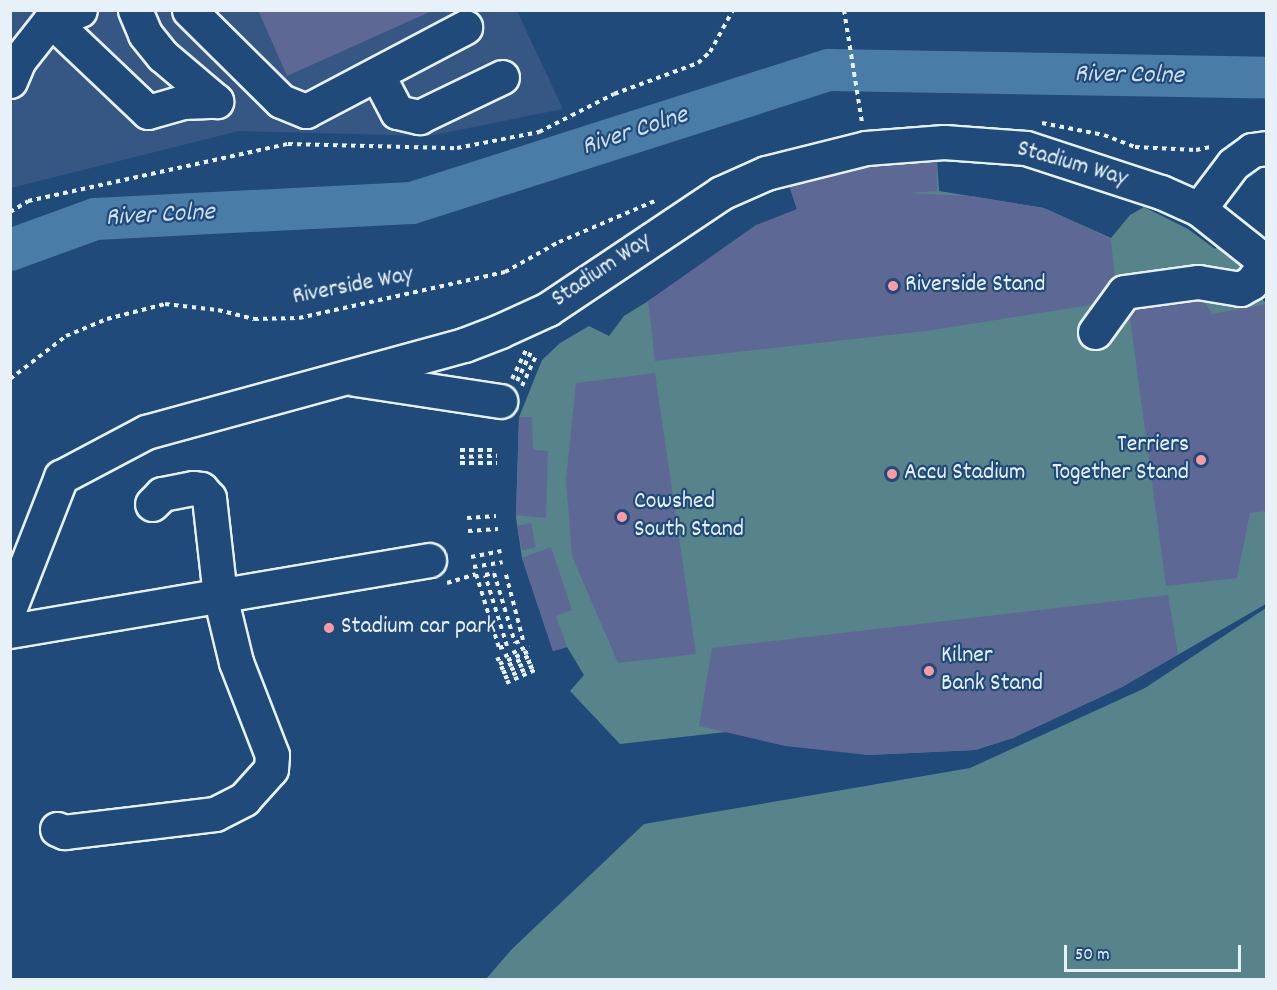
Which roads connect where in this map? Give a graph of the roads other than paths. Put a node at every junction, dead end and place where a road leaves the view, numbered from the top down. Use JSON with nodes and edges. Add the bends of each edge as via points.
{"nodes":[{"id":1,"x":135,"y":10,"type":"edge"},
{"id":2,"x":189,"y":10,"type":"edge"},
{"id":3,"x":66,"y":16,"type":"edge"},
{"id":4,"x":465,"y":27,"type":"dead end"},
{"id":5,"x":377,"y":74,"type":"junction"},
{"id":6,"x":502,"y":77,"type":"dead end"},
{"id":7,"x":10,"y":81,"type":"edge"},
{"id":8,"x":1266,"y":148,"type":"edge"},
{"id":9,"x":1198,"y":209,"type":"junction"},
{"id":10,"x":1266,"y":257,"type":"edge"},
{"id":11,"x":1266,"y":262,"type":"edge"},
{"id":12,"x":1095,"y":332,"type":"dead end"},
{"id":13,"x":342,"y":377,"type":"junction"},
{"id":14,"x":511,"y":390,"type":"road end"},
{"id":15,"x":152,"y":504,"type":"dead end"},
{"id":16,"x":438,"y":572,"type":"road end"},
{"id":17,"x":220,"y":596,"type":"junction"},
{"id":18,"x":10,"y":607,"type":"edge"},
{"id":19,"x":10,"y":631,"type":"edge"},
{"id":20,"x":57,"y":829,"type":"dead end"}],
"edges":[{"from":1,"to":3,"type":"street","via":[[145,34],[163,56],[216,101],[182,102],[148,112]]},
{"from":2,"to":5,"type":"street","via":[[281,101],[306,111]]},
{"from":3,"to":7,"type":"street","via":[[19,60]]},
{"from":4,"to":5,"type":"street"},
{"from":5,"to":6,"type":"street","via":[[397,112],[419,117]]},
{"from":8,"to":9,"type":"street","via":[[1252,150],[1233,164]]},
{"from":9,"to":10,"type":"street","name":"Stadium Way","via":[[1257,255]]},
{"from":9,"to":13,"type":"street","name":"Stadium Way","via":[[1161,192],[1026,148],[944,142],[866,148],[766,173],[721,193],[548,309],[500,331],[464,345]]},
{"from":11,"to":12,"type":"street","via":[[1251,283],[1240,289],[1198,282],[1124,292]]},
{"from":13,"to":14,"type":"street"},
{"from":13,"to":18,"type":"street","name":"Stadium Way","via":[[146,432],[61,477]]},
{"from":15,"to":17,"type":"street","via":[[162,494],[193,488],[207,493]]},
{"from":16,"to":17,"type":"street"},
{"from":17,"to":19,"type":"street"},
{"from":17,"to":20,"type":"street","via":[[236,662],[272,755],[271,770],[244,799],[215,814],[64,832]]}]}
